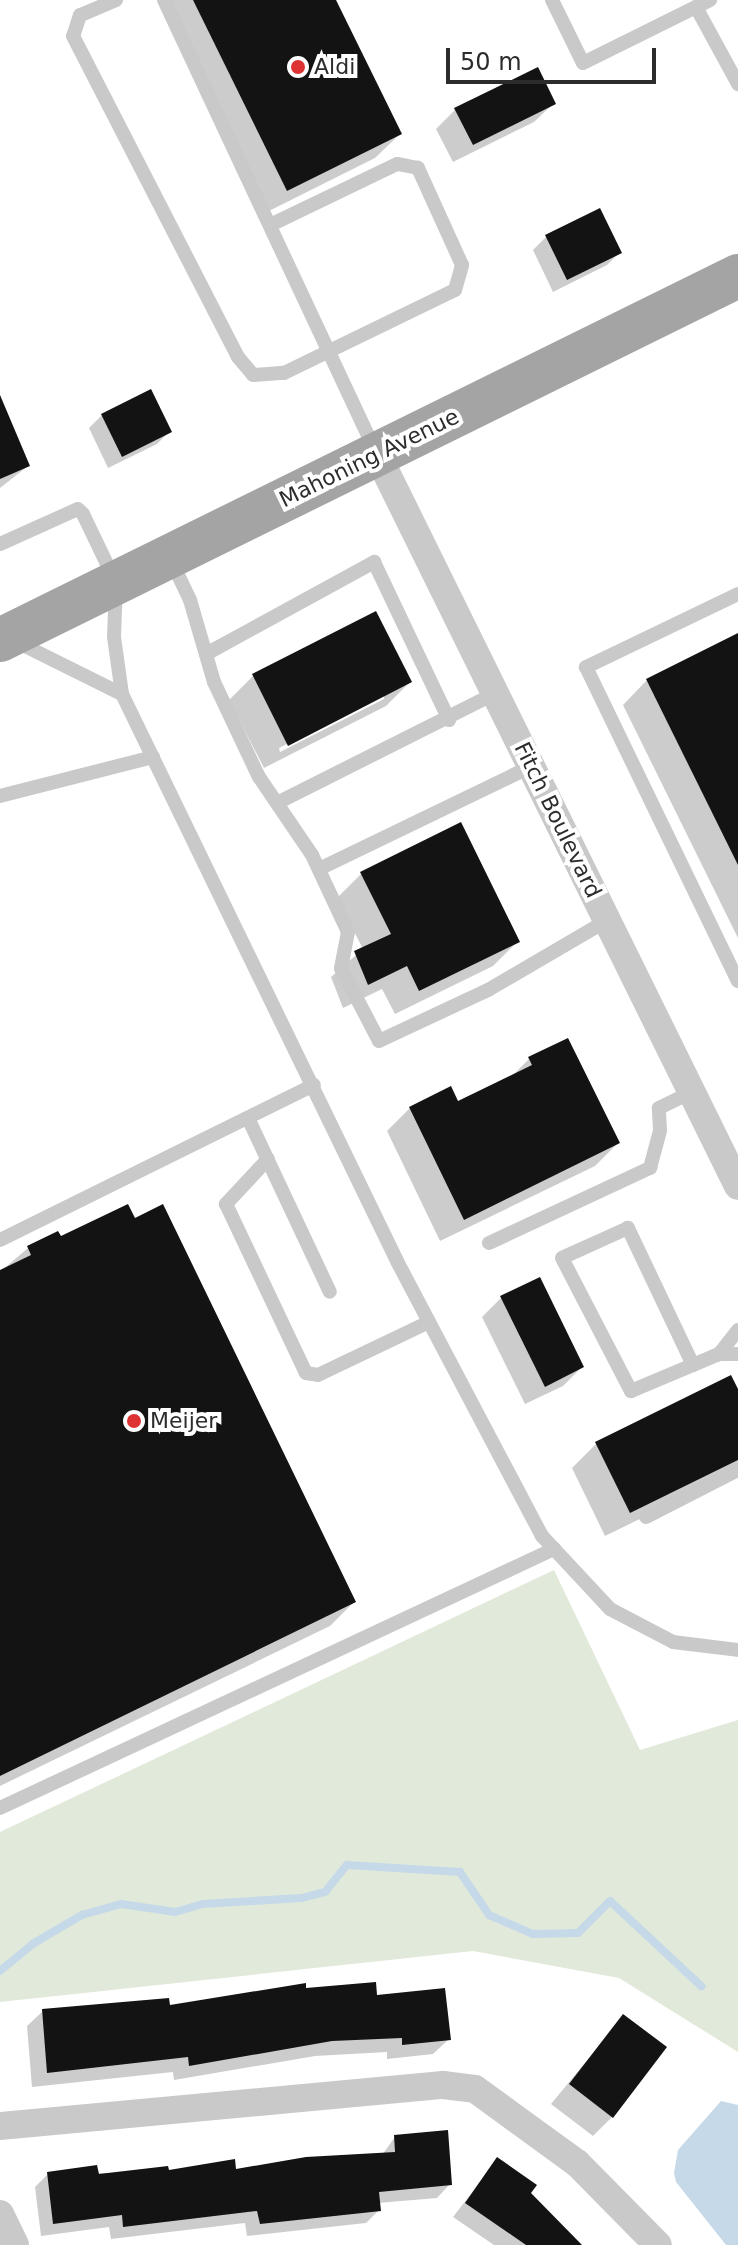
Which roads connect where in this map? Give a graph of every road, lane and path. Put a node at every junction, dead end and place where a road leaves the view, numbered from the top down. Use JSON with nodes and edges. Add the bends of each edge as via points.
{"nodes":[{"id":1,"x":116,"y":0,"type":"edge"},
{"id":2,"x":164,"y":0,"type":"edge"},
{"id":3,"x":552,"y":0,"type":"edge"},
{"id":4,"x":710,"y":0,"type":"edge"},
{"id":5,"x":696,"y":7,"type":"junction"},
{"id":6,"x":738,"y":84,"type":"edge"},
{"id":7,"x":270,"y":225,"type":"junction"},
{"id":8,"x":738,"y":276,"type":"edge"},
{"id":9,"x":330,"y":353,"type":"junction"},
{"id":10,"x":377,"y":454,"type":"junction"},
{"id":11,"x":0,"y":544,"type":"edge"},
{"id":12,"x":169,"y":556,"type":"junction"},
{"id":13,"x":116,"y":583,"type":"junction"},
{"id":14,"x":738,"y":594,"type":"edge"},
{"id":15,"x":4,"y":639,"type":"edge"},
{"id":16,"x":206,"y":654,"type":"junction"},
{"id":17,"x":496,"y":693,"type":"junction"},
{"id":18,"x":122,"y":694,"type":"junction"},
{"id":19,"x":449,"y":720,"type":"junction"},
{"id":20,"x":153,"y":757,"type":"junction"},
{"id":21,"x":532,"y":766,"type":"junction"},
{"id":22,"x":0,"y":796,"type":"edge"},
{"id":23,"x":277,"y":803,"type":"junction"},
{"id":24,"x":319,"y":869,"type":"junction"},
{"id":25,"x":608,"y":920,"type":"junction"},
{"id":26,"x":738,"y":981,"type":"edge"},
{"id":27,"x":314,"y":1085,"type":"junction"},
{"id":28,"x":692,"y":1092,"type":"junction"},
{"id":29,"x":248,"y":1118,"type":"junction"},
{"id":30,"x":268,"y":1159,"type":"junction"},
{"id":31,"x":738,"y":1186,"type":"edge"},
{"id":32,"x":0,"y":1240,"type":"edge"},
{"id":33,"x":489,"y":1243,"type":"dead end"},
{"id":34,"x":330,"y":1292,"type":"dead end"},
{"id":35,"x":429,"y":1322,"type":"junction"},
{"id":36,"x":738,"y":1330,"type":"edge"},
{"id":37,"x":719,"y":1354,"type":"junction"},
{"id":38,"x":738,"y":1354,"type":"edge"},
{"id":39,"x":693,"y":1365,"type":"junction"},
{"id":40,"x":738,"y":1470,"type":"edge"},
{"id":41,"x":646,"y":1517,"type":"dead end"},
{"id":42,"x":554,"y":1549,"type":"junction"},
{"id":43,"x":738,"y":1650,"type":"edge"},
{"id":44,"x":0,"y":1808,"type":"edge"},
{"id":45,"x":0,"y":2126,"type":"edge"},
{"id":46,"x":0,"y":2214,"type":"edge"},
{"id":47,"x":15,"y":2245,"type":"edge"},
{"id":48,"x":658,"y":2245,"type":"edge"}],
"edges":[{"from":1,"to":9,"type":"lane","via":[[80,15],[73,36],[238,357],[253,375],[284,373]]},
{"from":2,"to":7,"type":"lane"},
{"from":3,"to":5,"type":"lane","via":[[583,63]]},
{"from":4,"to":5,"type":"lane"},
{"from":5,"to":6,"type":"lane"},
{"from":7,"to":9,"type":"lane"},
{"from":7,"to":9,"type":"lane","via":[[397,164],[418,168],[462,265],[455,290]]},
{"from":8,"to":10,"type":"main road","name":"Mahoning Avenue"},
{"from":9,"to":10,"type":"lane"},
{"from":10,"to":12,"type":"main road","name":"Mahoning Avenue"},
{"from":10,"to":17,"type":"street","name":"Fitch Boulevard"},
{"from":11,"to":13,"type":"lane","via":[[78,509]]},
{"from":12,"to":13,"type":"main road","name":"Mahoning Avenue"},
{"from":12,"to":16,"type":"lane","via":[[190,600]]},
{"from":13,"to":15,"type":"main road","name":"Mahoning Avenue"},
{"from":13,"to":18,"type":"lane","via":[[114,637]]},
{"from":14,"to":26,"type":"lane","via":[[586,667]]},
{"from":15,"to":18,"type":"lane"},
{"from":16,"to":19,"type":"lane","via":[[374,562]]},
{"from":16,"to":23,"type":"lane","via":[[233,723]]},
{"from":17,"to":19,"type":"lane"},
{"from":17,"to":21,"type":"street","name":"Fitch Boulevard"},
{"from":18,"to":20,"type":"lane"},
{"from":19,"to":23,"type":"lane"},
{"from":20,"to":22,"type":"lane"},
{"from":20,"to":27,"type":"lane"},
{"from":21,"to":24,"type":"lane"},
{"from":21,"to":25,"type":"street","name":"Fitch Boulevard"},
{"from":23,"to":24,"type":"lane"},
{"from":24,"to":25,"type":"lane","via":[[348,932],[341,968],[379,1041],[488,990]]},
{"from":25,"to":28,"type":"street","name":"Fitch Boulevard"},
{"from":27,"to":29,"type":"lane"},
{"from":27,"to":35,"type":"lane"},
{"from":28,"to":31,"type":"street","name":"Fitch Boulevard"},
{"from":28,"to":33,"type":"lane","via":[[659,1108],[650,1168]]},
{"from":29,"to":30,"type":"lane"},
{"from":29,"to":32,"type":"lane"},
{"from":30,"to":34,"type":"lane"},
{"from":30,"to":35,"type":"lane","via":[[226,1204],[306,1373],[318,1375]]},
{"from":35,"to":42,"type":"lane"},
{"from":36,"to":37,"type":"lane"},
{"from":37,"to":38,"type":"lane"},
{"from":37,"to":39,"type":"lane"},
{"from":39,"to":39,"type":"lane","via":[[631,1391],[562,1258],[628,1228]]},
{"from":40,"to":41,"type":"lane"},
{"from":42,"to":43,"type":"lane","via":[[610,1609],[673,1642]]},
{"from":42,"to":44,"type":"lane"},
{"from":45,"to":48,"type":"street","via":[[443,2085],[475,2089],[577,2163]]},
{"from":46,"to":47,"type":"street"}]}
